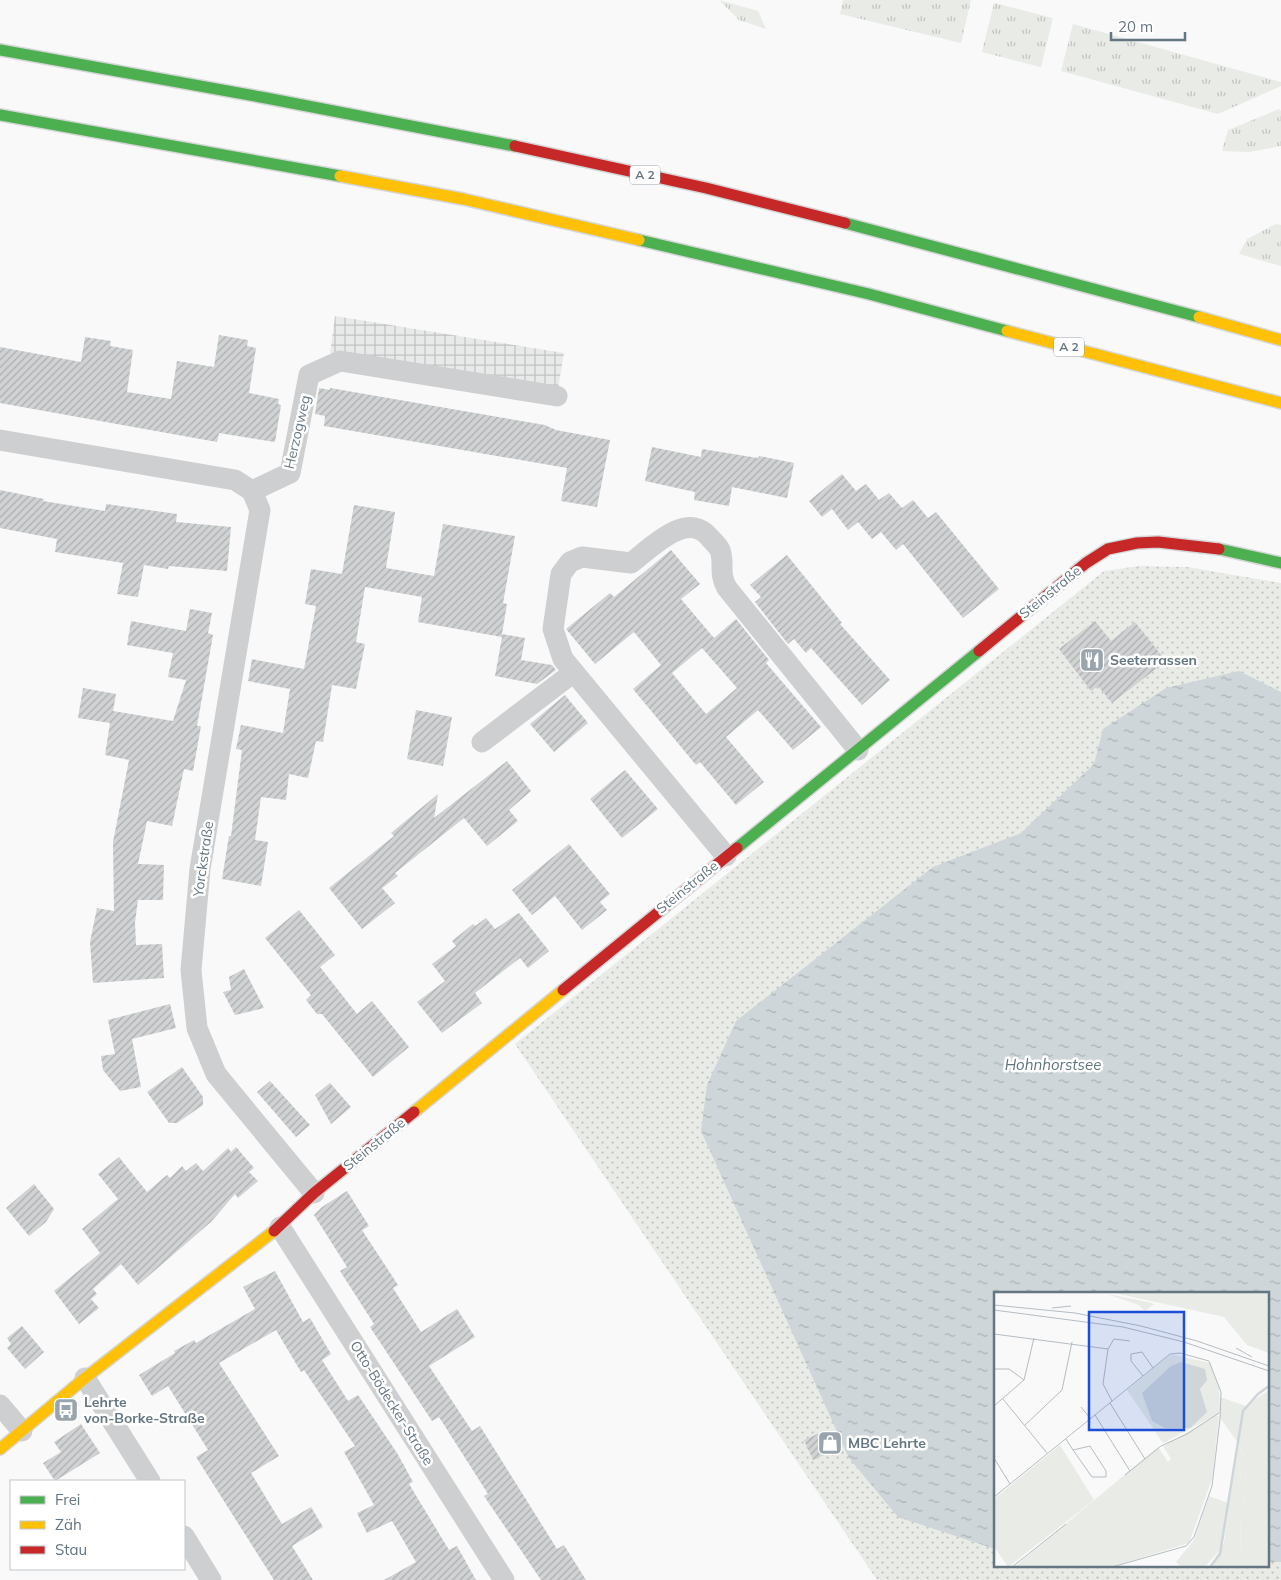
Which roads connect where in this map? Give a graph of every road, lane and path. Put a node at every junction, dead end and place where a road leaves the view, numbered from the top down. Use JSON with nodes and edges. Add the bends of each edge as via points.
{"nodes":[{"id":1,"x":0,"y":50,"type":"edge"},
{"id":2,"x":0,"y":115,"type":"edge"},
{"id":3,"x":1281,"y":340,"type":"edge"},
{"id":4,"x":557,"y":396,"type":"dead end"},
{"id":5,"x":1270,"y":400,"type":"junction"},
{"id":6,"x":1281,"y":403,"type":"edge"},
{"id":7,"x":1281,"y":408,"type":"edge"},
{"id":8,"x":0,"y":440,"type":"edge"},
{"id":9,"x":252,"y":491,"type":"junction"},
{"id":10,"x":1281,"y":563,"type":"edge"},
{"id":11,"x":574,"y":672,"type":"junction"},
{"id":12,"x":482,"y":742,"type":"dead end"},
{"id":13,"x":858,"y":750,"type":"junction"},
{"id":14,"x":726,"y":856,"type":"junction"},
{"id":15,"x":314,"y":1193,"type":"junction"},
{"id":16,"x":280,"y":1227,"type":"junction"},
{"id":17,"x":85,"y":1378,"type":"junction"},
{"id":18,"x":0,"y":1405,"type":"edge"},
{"id":19,"x":22,"y":1431,"type":"junction"},
{"id":20,"x":0,"y":1449,"type":"edge"},
{"id":21,"x":149,"y":1480,"type":"edge"},
{"id":22,"x":185,"y":1538,"type":"edge"},
{"id":23,"x":211,"y":1580,"type":"edge"},
{"id":24,"x":504,"y":1580,"type":"edge"}],
"edges":[{"from":1,"to":3,"type":"main road","number":"A 2","via":[[468,137],[704,188],[1015,266]]},
{"from":2,"to":5,"type":"main road","number":"A 2","via":[[463,199],[869,294]]},
{"from":4,"to":9,"type":"street","name":"Herzogweg","via":[[340,361],[309,375],[290,473]]},
{"from":5,"to":6,"type":"main road","number":"A 2"},
{"from":5,"to":7,"type":"main road"},
{"from":8,"to":9,"type":"street","via":[[235,480]]},
{"from":9,"to":15,"type":"street","name":"Yorckstraße","via":[[260,510],[200,869],[191,970],[197,1028],[216,1074]]},
{"from":10,"to":13,"type":"main road","name":"Steinstraße","via":[[1219,548],[1169,542],[1114,546],[1086,563]]},
{"from":11,"to":12,"type":"street"},
{"from":11,"to":13,"type":"street","name":"Steinstraße","via":[[563,659],[553,629],[561,574],[570,562],[582,557],[631,563],[677,529],[692,528],[706,533],[720,550],[721,577],[727,588]]},
{"from":11,"to":14,"type":"street","name":"Steinstraße"},
{"from":13,"to":14,"type":"main road","name":"Steinstraße"},
{"from":14,"to":15,"type":"main road","name":"Steinstraße"},
{"from":15,"to":16,"type":"main road","name":"Steinstraße"},
{"from":16,"to":17,"type":"main road","name":"Steinstraße"},
{"from":16,"to":24,"type":"street","name":"Otto-Bödecker-Straße"},
{"from":17,"to":19,"type":"main road","name":"Steinstraße"},
{"from":17,"to":21,"type":"street"},
{"from":18,"to":19,"type":"street"},
{"from":19,"to":20,"type":"main road","name":"Steinstraße"},
{"from":22,"to":23,"type":"street"}]}
